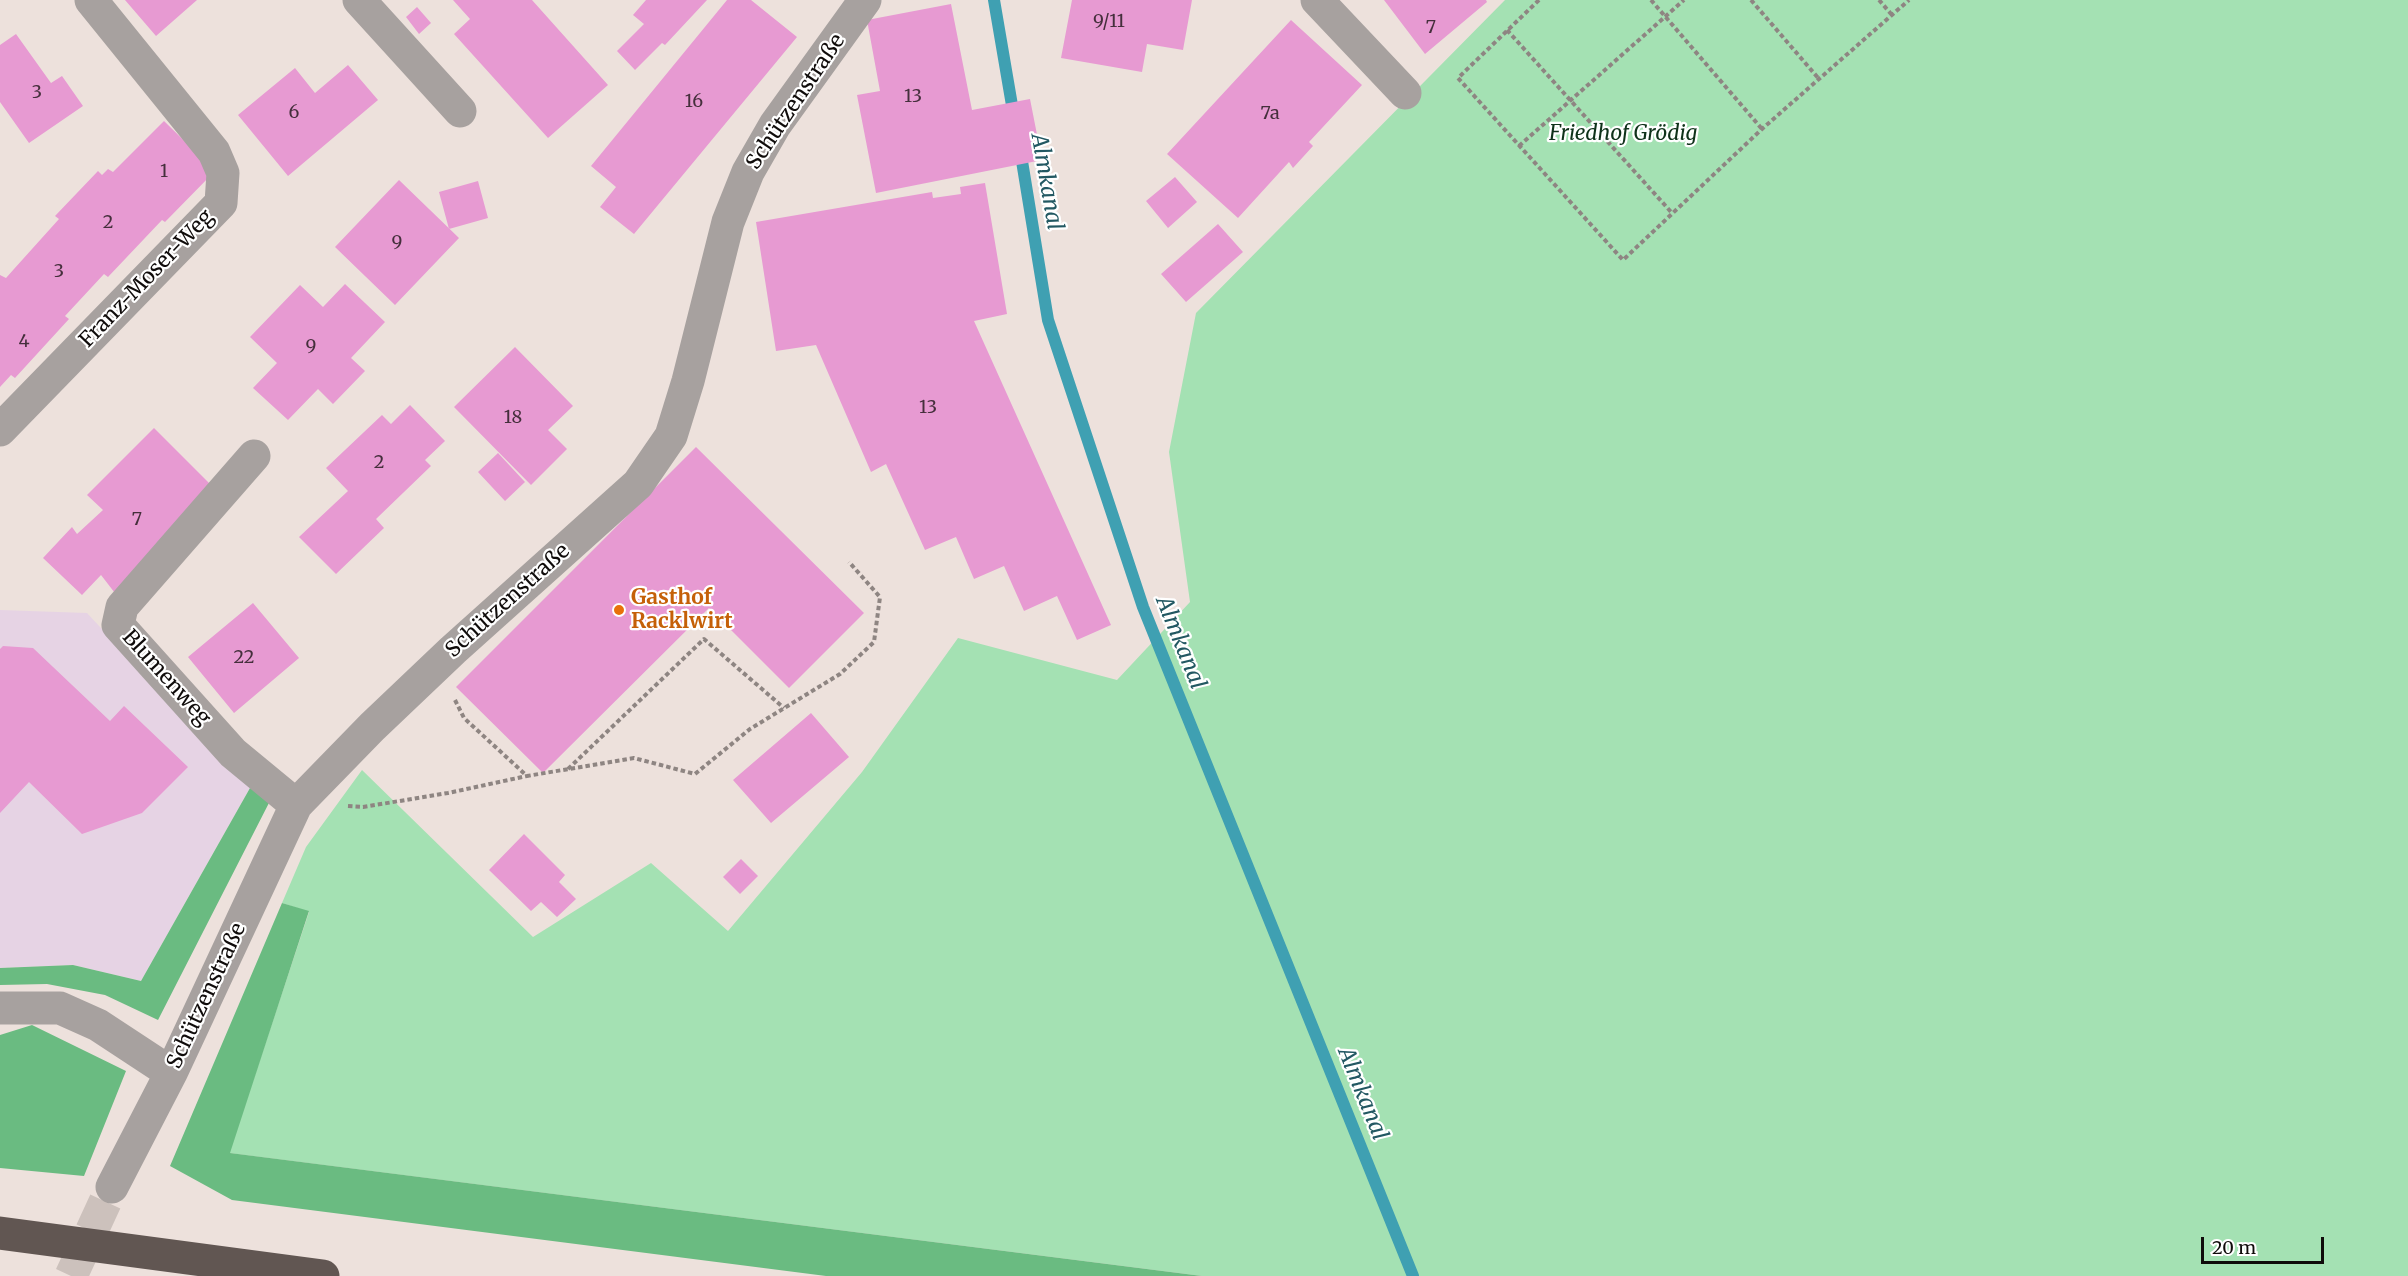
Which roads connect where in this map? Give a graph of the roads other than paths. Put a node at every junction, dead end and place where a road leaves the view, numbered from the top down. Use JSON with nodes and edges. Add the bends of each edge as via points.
{"nodes":[{"id":1,"x":91,"y":0,"type":"edge"},
{"id":2,"x":358,"y":0,"type":"edge"},
{"id":3,"x":865,"y":0,"type":"edge"},
{"id":4,"x":1317,"y":0,"type":"edge"},
{"id":5,"x":1405,"y":93,"type":"dead end"},
{"id":6,"x":460,"y":111,"type":"dead end"},
{"id":7,"x":0,"y":429,"type":"edge"},
{"id":8,"x":254,"y":456,"type":"dead end"},
{"id":9,"x":296,"y":805,"type":"junction"},
{"id":10,"x":3,"y":1009,"type":"edge"},
{"id":11,"x":171,"y":1073,"type":"junction"},
{"id":12,"x":112,"y":1187,"type":"tunnel mouth"},
{"id":13,"x":0,"y":1233,"type":"edge"},
{"id":14,"x":322,"y":1276,"type":"edge"}],
"edges":[{"from":1,"to":7,"type":"street","name":"Franz-Moser-Weg","via":[[214,152],[223,173],[221,203]]},
{"from":2,"to":6,"type":"street"},
{"from":3,"to":9,"type":"street","name":"Schützenstraße","via":[[776,124],[748,172],[728,222],[671,436],[638,484],[439,663]]},
{"from":4,"to":5,"type":"street"},
{"from":8,"to":9,"type":"street","name":"Blumenweg","via":[[122,607],[118,625],[233,753]]},
{"from":9,"to":11,"type":"street","name":"Schützenstraße"},
{"from":10,"to":11,"type":"street","via":[[60,1008],[98,1025]]},
{"from":11,"to":12,"type":"street","name":"Schützenstraße"},
{"from":13,"to":14,"type":"highway"}]}
